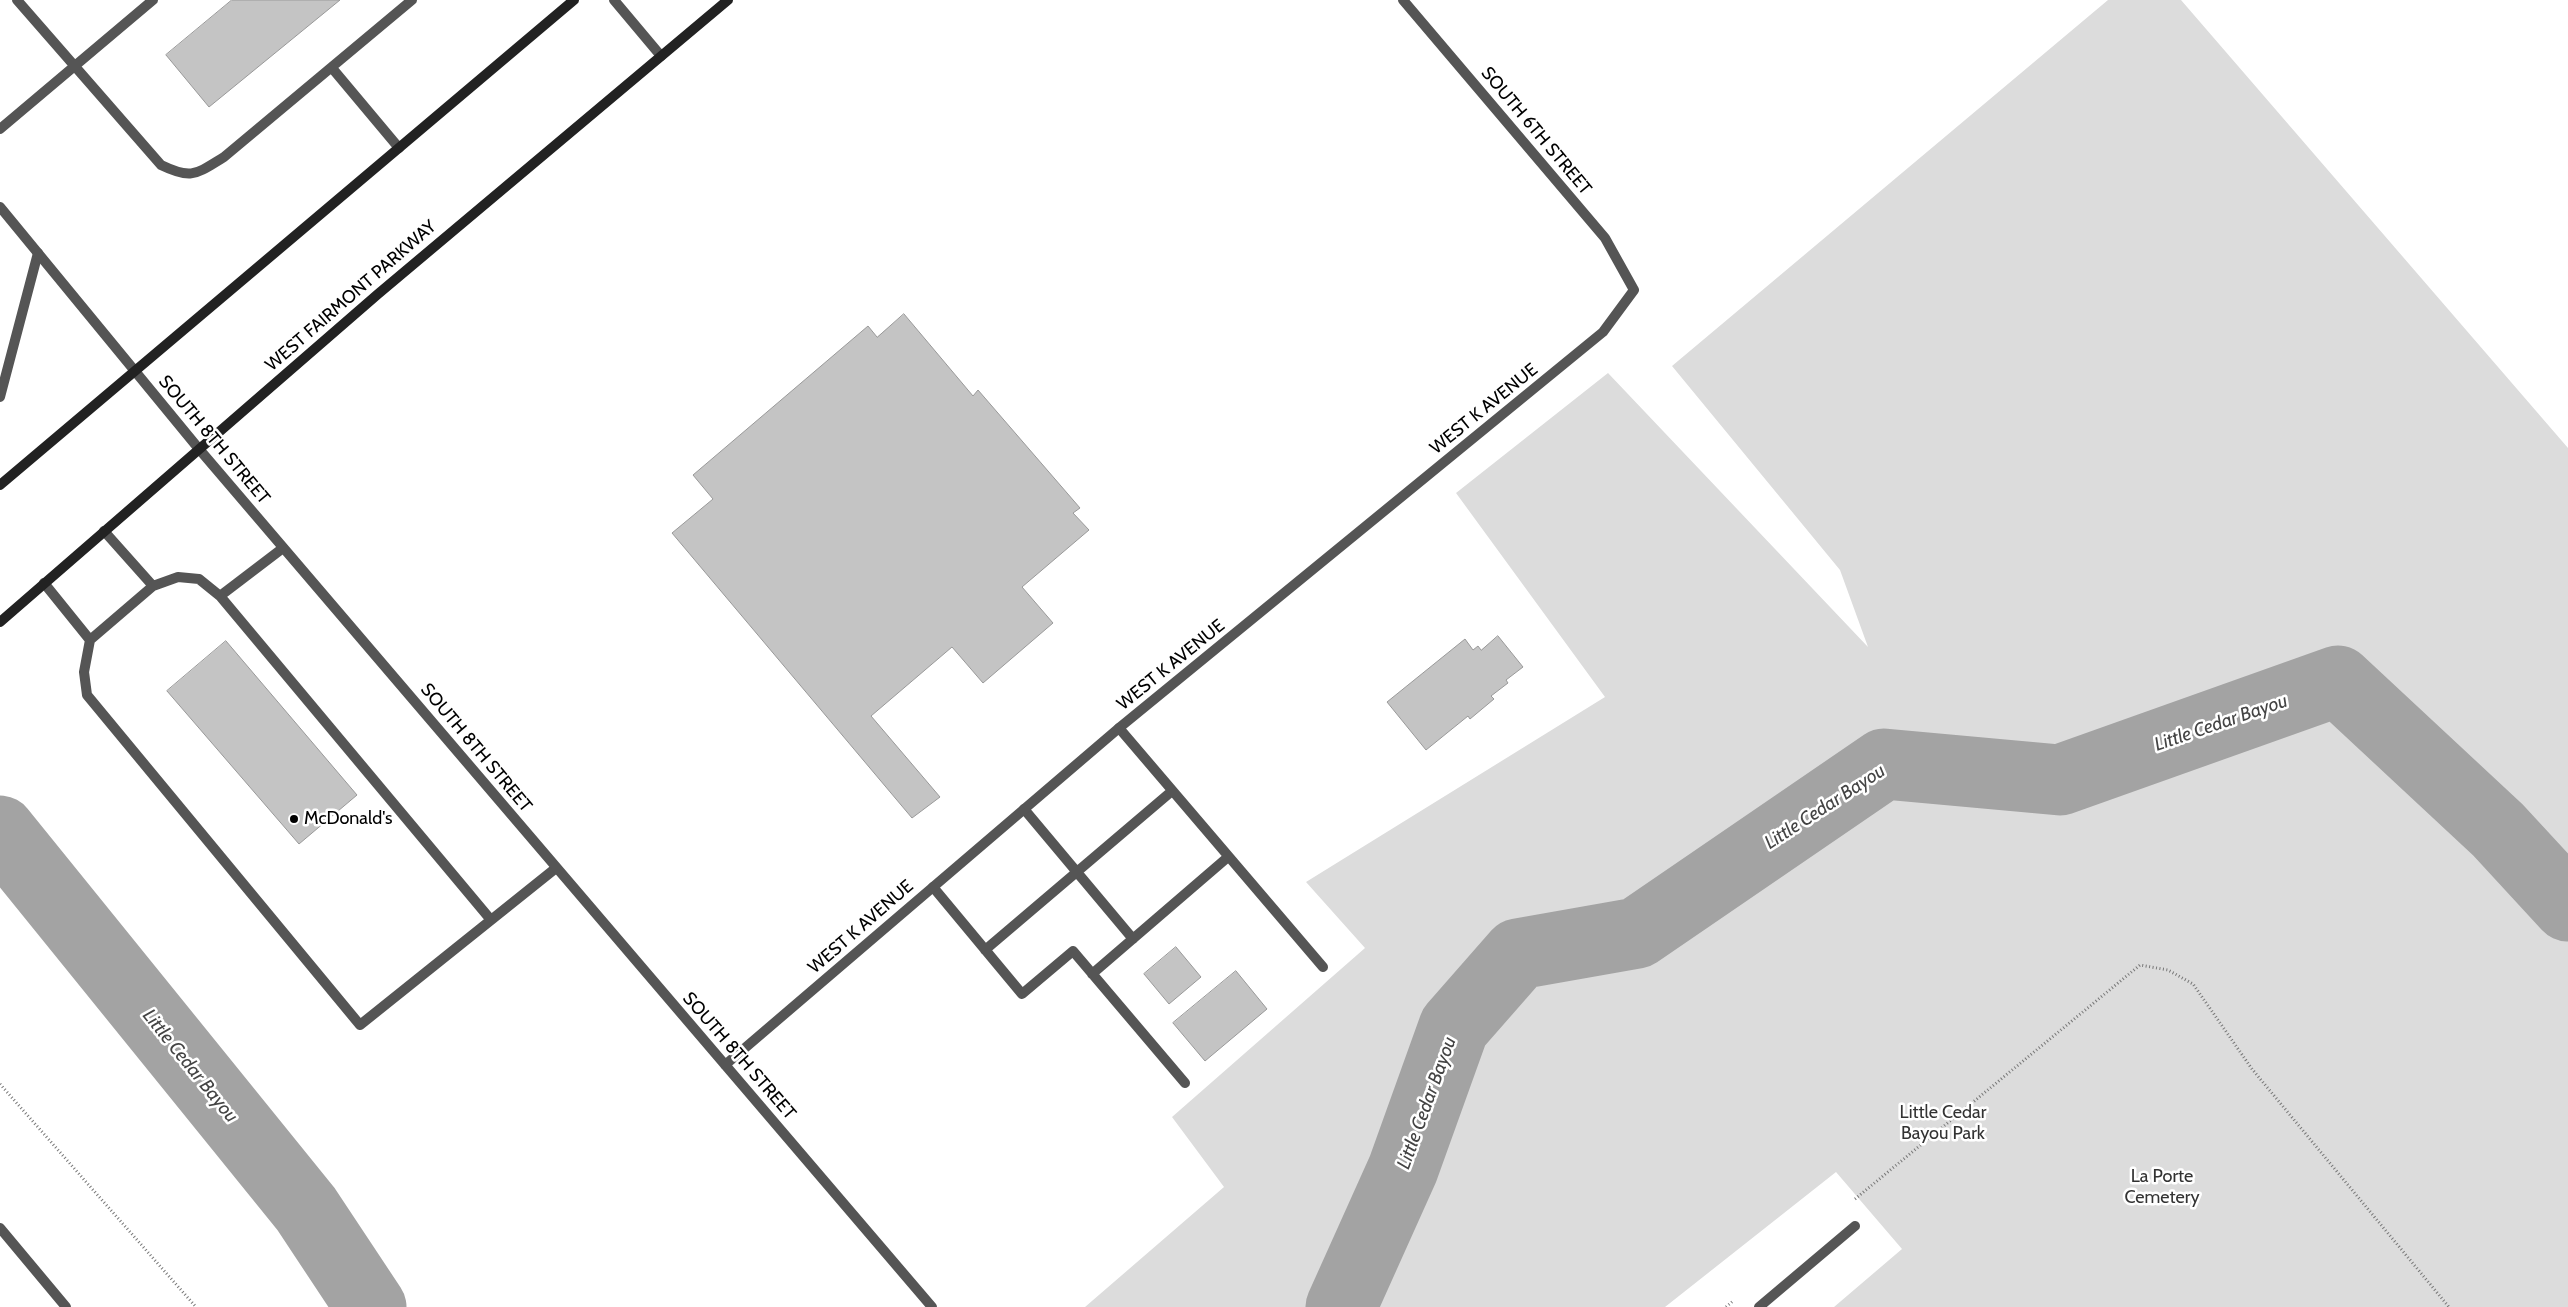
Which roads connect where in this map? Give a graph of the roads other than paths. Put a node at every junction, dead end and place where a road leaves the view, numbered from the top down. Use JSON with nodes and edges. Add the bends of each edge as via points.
{"nodes":[{"id":1,"x":17,"y":0,"type":"edge"},
{"id":2,"x":153,"y":0,"type":"edge"},
{"id":3,"x":412,"y":0,"type":"edge"},
{"id":4,"x":574,"y":0,"type":"edge"},
{"id":5,"x":614,"y":0,"type":"edge"},
{"id":6,"x":728,"y":0,"type":"edge"},
{"id":7,"x":1403,"y":0,"type":"edge"},
{"id":8,"x":661,"y":56,"type":"junction"},
{"id":9,"x":74,"y":67,"type":"junction"},
{"id":10,"x":332,"y":68,"type":"junction"},
{"id":11,"x":0,"y":129,"type":"edge"},
{"id":12,"x":399,"y":148,"type":"junction"},
{"id":13,"x":0,"y":207,"type":"edge"},
{"id":14,"x":38,"y":253,"type":"junction"},
{"id":15,"x":1634,"y":290,"type":"joint"},
{"id":16,"x":136,"y":372,"type":"junction"},
{"id":17,"x":0,"y":397,"type":"edge"},
{"id":18,"x":199,"y":448,"type":"junction"},
{"id":19,"x":0,"y":485,"type":"edge"},
{"id":20,"x":104,"y":531,"type":"junction"},
{"id":21,"x":283,"y":548,"type":"junction"},
{"id":22,"x":44,"y":583,"type":"junction"},
{"id":23,"x":154,"y":586,"type":"junction"},
{"id":24,"x":220,"y":596,"type":"junction"},
{"id":25,"x":0,"y":622,"type":"edge"},
{"id":26,"x":90,"y":640,"type":"junction"},
{"id":27,"x":1119,"y":728,"type":"junction"},
{"id":28,"x":1172,"y":791,"type":"junction"},
{"id":29,"x":1024,"y":809,"type":"junction"},
{"id":30,"x":1228,"y":857,"type":"junction"},
{"id":31,"x":556,"y":868,"type":"junction"},
{"id":32,"x":1076,"y":872,"type":"junction"},
{"id":33,"x":933,"y":887,"type":"junction"},
{"id":34,"x":491,"y":920,"type":"junction"},
{"id":35,"x":1132,"y":939,"type":"junction"},
{"id":36,"x":985,"y":950,"type":"junction"},
{"id":37,"x":1323,"y":967,"type":"dead end"},
{"id":38,"x":1092,"y":974,"type":"junction"},
{"id":39,"x":726,"y":1066,"type":"junction"},
{"id":40,"x":1185,"y":1083,"type":"dead end"},
{"id":41,"x":1855,"y":1226,"type":"dead end"},
{"id":42,"x":0,"y":1228,"type":"edge"},
{"id":43,"x":66,"y":1307,"type":"edge"},
{"id":44,"x":932,"y":1307,"type":"edge"},
{"id":45,"x":1760,"y":1307,"type":"edge"}],
"edges":[{"from":1,"to":9,"type":"street"},
{"from":2,"to":9,"type":"street"},
{"from":3,"to":10,"type":"street"},
{"from":4,"to":12,"type":"main road"},
{"from":5,"to":8,"type":"street"},
{"from":6,"to":8,"type":"main road","name":"WEST FAIRMONT PARKWAY"},
{"from":7,"to":15,"type":"street","name":"SOUTH 6TH STREET","via":[[1606,238]]},
{"from":8,"to":18,"type":"main road","name":"WEST FAIRMONT PARKWAY"},
{"from":9,"to":10,"type":"street","via":[[160,165],[180,174],[197,174],[224,157]]},
{"from":9,"to":11,"type":"street"},
{"from":10,"to":12,"type":"street"},
{"from":12,"to":16,"type":"main road"},
{"from":13,"to":14,"type":"street","name":"SOUTH 8TH STREET"},
{"from":14,"to":16,"type":"street","name":"SOUTH 8TH STREET"},
{"from":14,"to":17,"type":"street"},
{"from":15,"to":27,"type":"street","name":"WEST K AVENUE","via":[[1603,332]]},
{"from":16,"to":18,"type":"street","name":"SOUTH 8TH STREET"},
{"from":16,"to":19,"type":"main road"},
{"from":18,"to":20,"type":"main road","name":"WEST FAIRMONT PARKWAY"},
{"from":18,"to":21,"type":"street","name":"SOUTH 8TH STREET"},
{"from":20,"to":22,"type":"main road","name":"WEST FAIRMONT PARKWAY"},
{"from":20,"to":23,"type":"street"},
{"from":21,"to":24,"type":"street"},
{"from":21,"to":31,"type":"street","name":"SOUTH 8TH STREET"},
{"from":22,"to":25,"type":"main road","name":"WEST FAIRMONT PARKWAY"},
{"from":22,"to":26,"type":"street"},
{"from":23,"to":24,"type":"street","via":[[178,577],[198,579]]},
{"from":23,"to":26,"type":"street"},
{"from":24,"to":34,"type":"street"},
{"from":26,"to":34,"type":"street","via":[[84,672],[87,695],[360,1025]]},
{"from":27,"to":28,"type":"street"},
{"from":27,"to":29,"type":"street","name":"WEST K AVENUE"},
{"from":28,"to":30,"type":"street"},
{"from":28,"to":32,"type":"street"},
{"from":29,"to":32,"type":"street"},
{"from":29,"to":33,"type":"street","name":"WEST K AVENUE"},
{"from":30,"to":35,"type":"street"},
{"from":30,"to":37,"type":"street"},
{"from":31,"to":34,"type":"street"},
{"from":31,"to":39,"type":"street","name":"SOUTH 8TH STREET"},
{"from":32,"to":35,"type":"street"},
{"from":32,"to":36,"type":"street"},
{"from":33,"to":36,"type":"street"},
{"from":33,"to":39,"type":"street","name":"WEST K AVENUE"},
{"from":35,"to":38,"type":"street"},
{"from":36,"to":38,"type":"street","via":[[1022,994],[1073,951]]},
{"from":38,"to":40,"type":"street"},
{"from":39,"to":44,"type":"street","name":"SOUTH 8TH STREET"},
{"from":41,"to":45,"type":"street"},
{"from":42,"to":43,"type":"street"}]}
